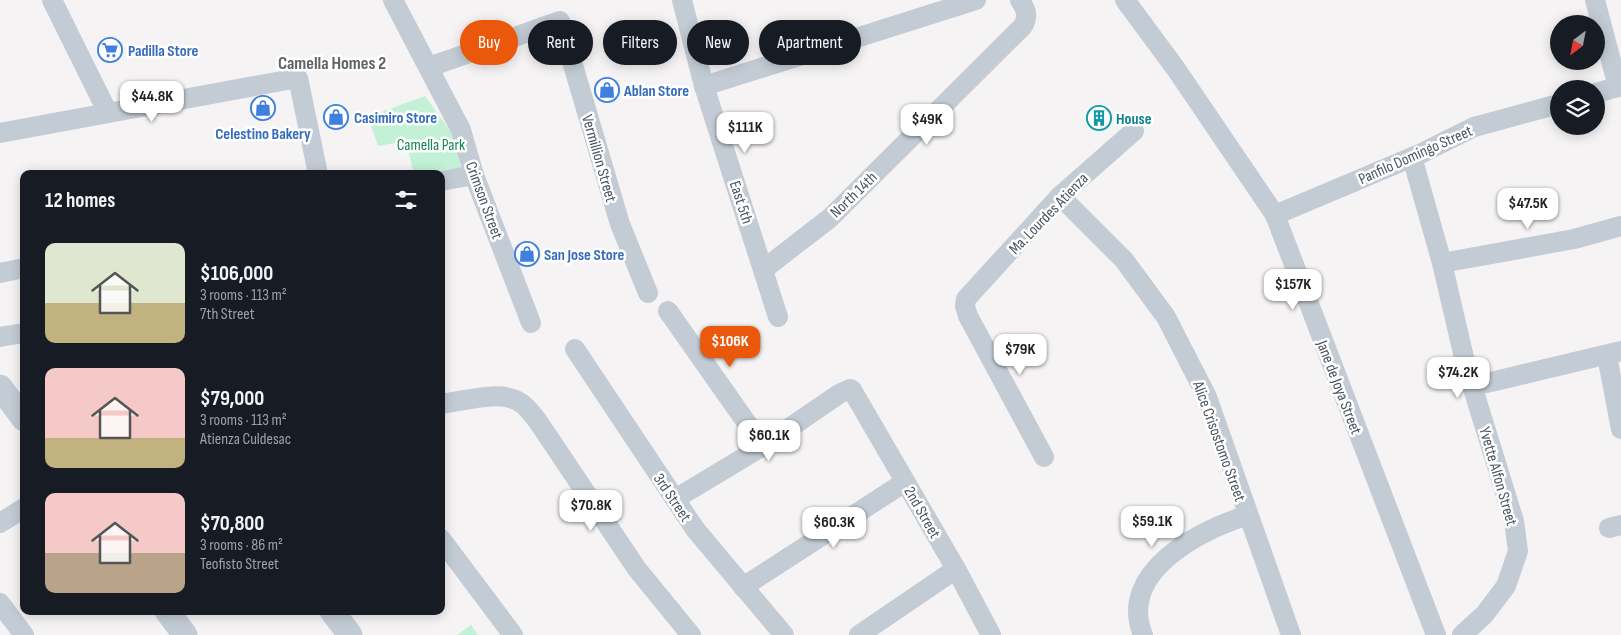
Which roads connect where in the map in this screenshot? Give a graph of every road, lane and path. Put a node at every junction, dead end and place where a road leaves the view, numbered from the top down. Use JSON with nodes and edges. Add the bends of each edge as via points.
{"nodes":[{"id":1,"x":52,"y":0,"type":"edge"},
{"id":2,"x":393,"y":0,"type":"edge"},
{"id":3,"x":682,"y":0,"type":"edge"},
{"id":4,"x":976,"y":0,"type":"edge"},
{"id":5,"x":1020,"y":0,"type":"edge"},
{"id":6,"x":1125,"y":0,"type":"edge"},
{"id":7,"x":1594,"y":0,"type":"edge"},
{"id":8,"x":428,"y":67,"type":"junction"},
{"id":9,"x":704,"y":86,"type":"junction"},
{"id":10,"x":1620,"y":86,"type":"edge"},
{"id":11,"x":1605,"y":90,"type":"edge"},
{"id":12,"x":1550,"y":106,"type":"edge"},
{"id":13,"x":108,"y":113,"type":"junction"},
{"id":14,"x":1134,"y":131,"type":"dead end"},
{"id":15,"x":0,"y":133,"type":"edge"},
{"id":16,"x":1412,"y":157,"type":"junction"},
{"id":17,"x":317,"y":170,"type":"edge"},
{"id":18,"x":474,"y":175,"type":"junction"},
{"id":19,"x":445,"y":180,"type":"edge"},
{"id":20,"x":1060,"y":196,"type":"junction"},
{"id":21,"x":1275,"y":215,"type":"junction"},
{"id":22,"x":1621,"y":226,"type":"edge"},
{"id":23,"x":1442,"y":263,"type":"junction"},
{"id":24,"x":20,"y":269,"type":"edge"},
{"id":25,"x":764,"y":269,"type":"junction"},
{"id":26,"x":0,"y":273,"type":"edge"},
{"id":27,"x":648,"y":293,"type":"dead end"},
{"id":28,"x":668,"y":311,"type":"dead end"},
{"id":29,"x":778,"y":317,"type":"dead end"},
{"id":30,"x":531,"y":323,"type":"dead end"},
{"id":31,"x":20,"y":334,"type":"edge"},
{"id":32,"x":0,"y":337,"type":"edge"},
{"id":33,"x":575,"y":349,"type":"dead end"},
{"id":34,"x":1614,"y":354,"type":"edge"},
{"id":35,"x":1472,"y":386,"type":"junction"},
{"id":36,"x":0,"y":387,"type":"edge"},
{"id":37,"x":445,"y":403,"type":"edge"},
{"id":38,"x":20,"y":414,"type":"edge"},
{"id":39,"x":1621,"y":429,"type":"edge"},
{"id":40,"x":762,"y":446,"type":"junction"},
{"id":41,"x":1044,"y":457,"type":"dead end"},
{"id":42,"x":905,"y":482,"type":"junction"},
{"id":43,"x":675,"y":499,"type":"junction"},
{"id":44,"x":20,"y":510,"type":"edge"},
{"id":45,"x":1248,"y":515,"type":"junction"},
{"id":46,"x":0,"y":523,"type":"edge"},
{"id":47,"x":445,"y":544,"type":"edge"},
{"id":48,"x":956,"y":569,"type":"junction"},
{"id":49,"x":743,"y":587,"type":"junction"},
{"id":50,"x":0,"y":604,"type":"edge"},
{"id":51,"x":170,"y":615,"type":"edge"},
{"id":52,"x":335,"y":615,"type":"edge"},
{"id":53,"x":24,"y":635,"type":"edge"},
{"id":54,"x":185,"y":635,"type":"edge"},
{"id":55,"x":350,"y":635,"type":"edge"},
{"id":56,"x":513,"y":635,"type":"edge"},
{"id":57,"x":691,"y":635,"type":"edge"},
{"id":58,"x":784,"y":635,"type":"edge"},
{"id":59,"x":859,"y":635,"type":"edge"},
{"id":60,"x":990,"y":635,"type":"edge"},
{"id":61,"x":1144,"y":635,"type":"edge"},
{"id":62,"x":1291,"y":635,"type":"edge"},
{"id":63,"x":1436,"y":635,"type":"edge"},
{"id":64,"x":1462,"y":635,"type":"edge"}],
"edges":[{"from":1,"to":13,"type":"street"},
{"from":2,"to":8,"type":"street","name":"Crimson Street"},
{"from":3,"to":9,"type":"street","name":"East 5th"},
{"from":4,"to":9,"type":"street"},
{"from":5,"to":25,"type":"street","name":"North 14th","via":[[1027,19],[1024,26],[830,218]]},
{"from":6,"to":21,"type":"street","name":"Jane de Joya Street"},
{"from":7,"to":10,"type":"street"},
{"from":8,"to":18,"type":"street","name":"Crimson Street","via":[[460,130]]},
{"from":8,"to":27,"type":"street","name":"Vermillion Street","via":[[560,21],[620,224]]},
{"from":9,"to":25,"type":"street","name":"East 5th"},
{"from":10,"to":11,"type":"street"},
{"from":12,"to":16,"type":"street","name":"Panfilo Domingo Street","via":[[1474,127]]},
{"from":13,"to":15,"type":"street"},
{"from":13,"to":17,"type":"street","via":[[298,78]]},
{"from":14,"to":20,"type":"street","name":"Ma. Lourdes Atienza"},
{"from":16,"to":21,"type":"street","name":"Panfilo Domingo Street"},
{"from":16,"to":23,"type":"street","name":"Yvette Alfon Street"},
{"from":18,"to":19,"type":"street"},
{"from":18,"to":30,"type":"street","name":"Crimson Street"},
{"from":20,"to":41,"type":"street","name":"Ma. Lourdes Atienza","via":[[966,299],[965,306]]},
{"from":20,"to":45,"type":"street","name":"Alice Crisostomo Street","via":[[1124,260],[1166,316],[1207,397]]},
{"from":21,"to":63,"type":"street","name":"Jane de Joya Street"},
{"from":22,"to":23,"type":"street","via":[[1574,239]]},
{"from":23,"to":35,"type":"street","name":"Yvette Alfon Street"},
{"from":24,"to":26,"type":"street"},
{"from":25,"to":29,"type":"street","name":"East 5th"},
{"from":28,"to":40,"type":"street"},
{"from":31,"to":32,"type":"street"},
{"from":33,"to":43,"type":"street","name":"3rd Street"},
{"from":34,"to":35,"type":"street"},
{"from":34,"to":39,"type":"street"},
{"from":35,"to":64,"type":"street","name":"Yvette Alfon Street","via":[[1514,521],[1518,551],[1506,586],[1484,615]]},
{"from":36,"to":38,"type":"street"},
{"from":37,"to":57,"type":"street","via":[[499,396],[521,403],[537,420],[637,569]]},
{"from":40,"to":42,"type":"street","name":"2nd Street","via":[[850,389]]},
{"from":40,"to":43,"type":"street"},
{"from":42,"to":48,"type":"street","name":"2nd Street"},
{"from":42,"to":49,"type":"street"},
{"from":43,"to":49,"type":"street","name":"3rd Street","via":[[695,529]]},
{"from":44,"to":46,"type":"street"},
{"from":45,"to":61,"type":"street","via":[[1202,534],[1172,554],[1151,574],[1138,600]]},
{"from":45,"to":62,"type":"street","name":"Alice Crisostomo Street"},
{"from":47,"to":56,"type":"street"},
{"from":48,"to":59,"type":"street"},
{"from":48,"to":60,"type":"street","name":"2nd Street"},
{"from":49,"to":58,"type":"street","name":"3rd Street"},
{"from":50,"to":53,"type":"street"},
{"from":51,"to":54,"type":"street"},
{"from":52,"to":55,"type":"street"}]}
